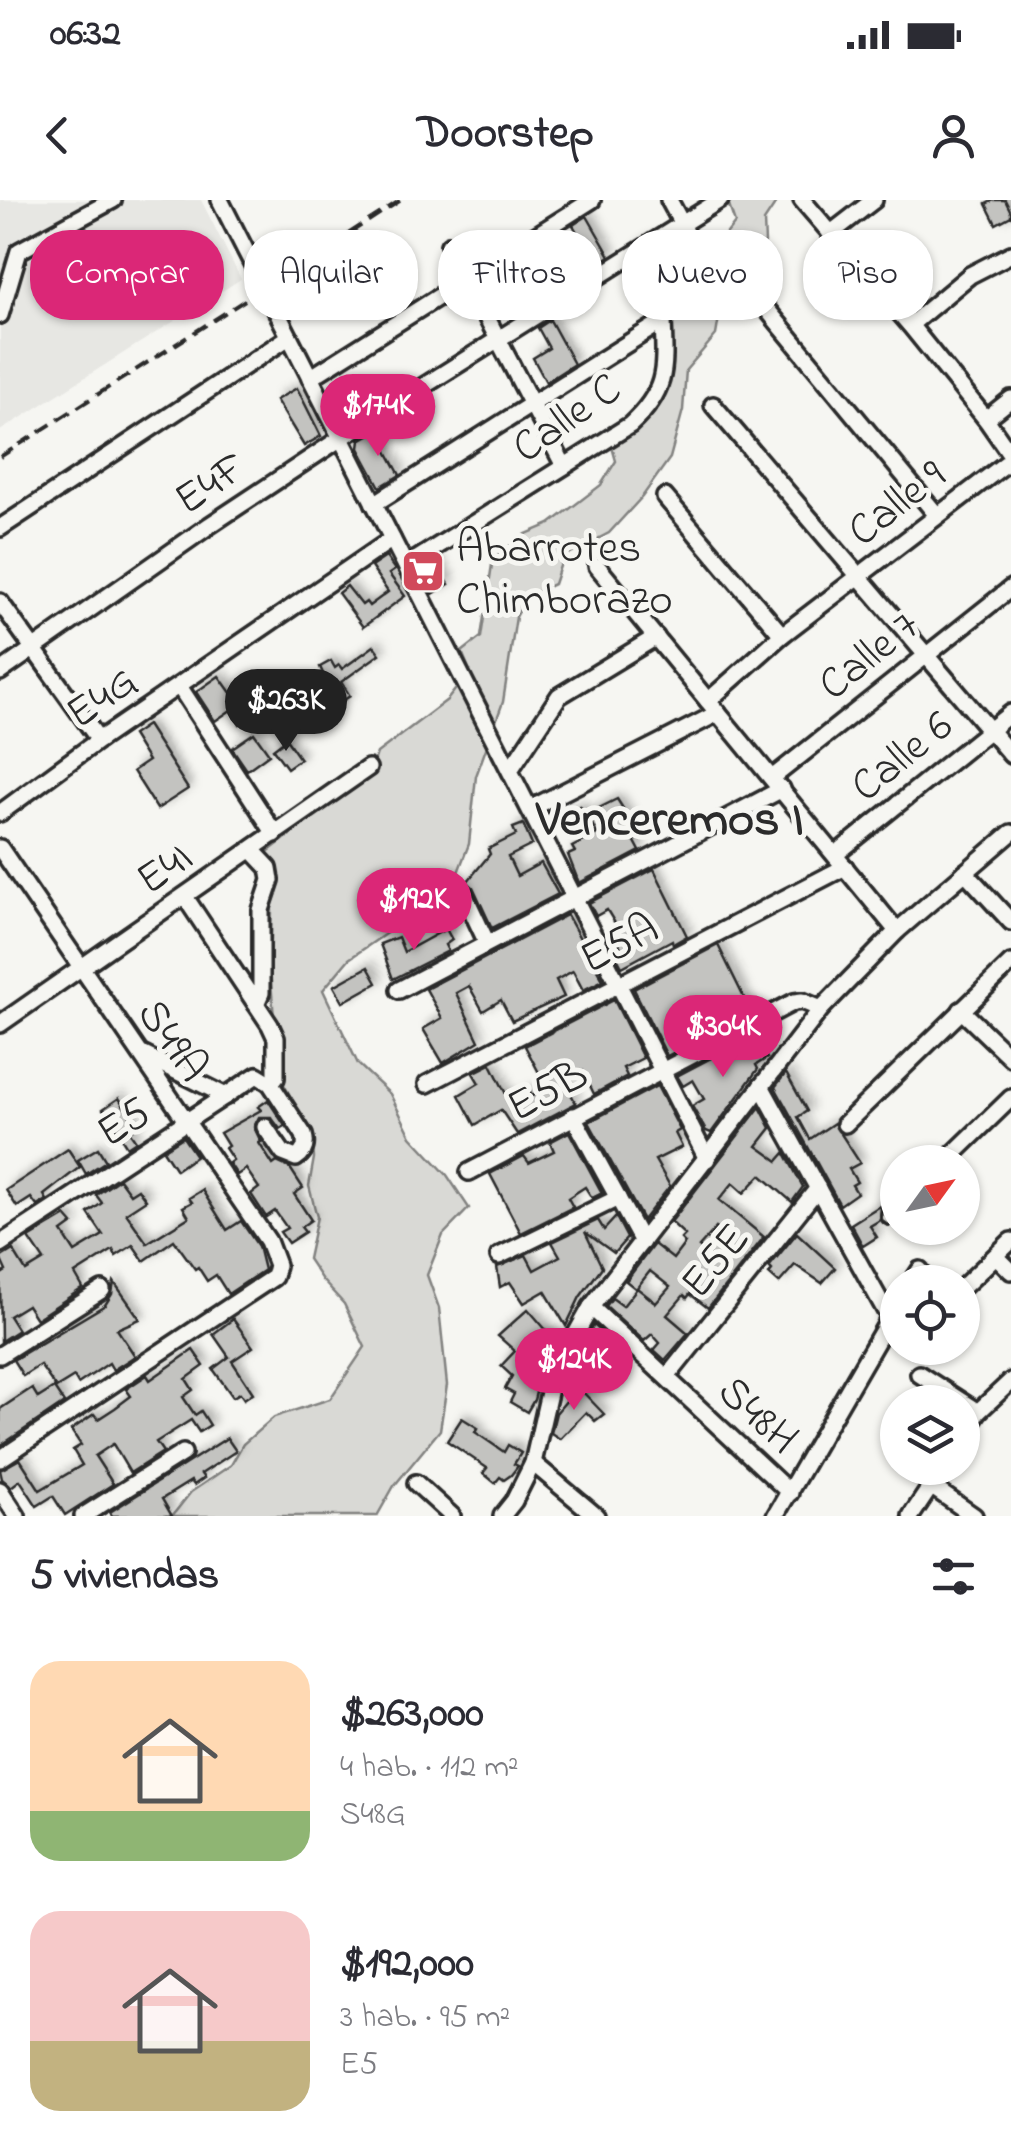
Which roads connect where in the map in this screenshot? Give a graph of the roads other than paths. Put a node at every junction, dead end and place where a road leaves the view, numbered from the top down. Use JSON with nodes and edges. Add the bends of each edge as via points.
{"nodes":[{"id":1,"x":112,"y":200,"type":"edge"},
{"id":2,"x":220,"y":200,"type":"edge"},
{"id":3,"x":592,"y":200,"type":"edge"},
{"id":4,"x":669,"y":200,"type":"edge"},
{"id":5,"x":720,"y":200,"type":"edge"},
{"id":6,"x":802,"y":200,"type":"edge"},
{"id":7,"x":874,"y":200,"type":"edge"},
{"id":8,"x":682,"y":224,"type":"junction"},
{"id":9,"x":545,"y":230,"type":"edge"},
{"id":10,"x":827,"y":230,"type":"edge"},
{"id":11,"x":835,"y":230,"type":"edge"},
{"id":12,"x":1011,"y":254,"type":"edge"},
{"id":13,"x":438,"y":297,"type":"edge"},
{"id":14,"x":0,"y":315,"type":"edge"},
{"id":15,"x":488,"y":320,"type":"edge"},
{"id":16,"x":777,"y":320,"type":"edge"},
{"id":17,"x":906,"y":320,"type":"edge"},
{"id":18,"x":662,"y":321,"type":"junction"},
{"id":19,"x":910,"y":325,"type":"junction"},
{"id":20,"x":289,"y":337,"type":"junction"},
{"id":21,"x":498,"y":340,"type":"junction"},
{"id":22,"x":310,"y":378,"type":"junction"},
{"id":23,"x":1011,"y":399,"type":"edge"},
{"id":24,"x":532,"y":404,"type":"junction"},
{"id":25,"x":713,"y":405,"type":"dead end"},
{"id":26,"x":986,"y":420,"type":"junction"},
{"id":27,"x":341,"y":438,"type":"junction"},
{"id":28,"x":564,"y":466,"type":"junction"},
{"id":29,"x":666,"y":497,"type":"dead end"},
{"id":30,"x":374,"y":504,"type":"junction"},
{"id":31,"x":936,"y":514,"type":"junction"},
{"id":32,"x":0,"y":528,"type":"edge"},
{"id":33,"x":392,"y":538,"type":"junction"},
{"id":34,"x":406,"y":566,"type":"junction"},
{"id":35,"x":598,"y":566,"type":"dead end"},
{"id":36,"x":859,"y":577,"type":"junction"},
{"id":37,"x":1011,"y":588,"type":"edge"},
{"id":38,"x":0,"y":602,"type":"edge"},
{"id":39,"x":782,"y":635,"type":"junction"},
{"id":40,"x":656,"y":638,"type":"junction"},
{"id":41,"x":33,"y":650,"type":"junction"},
{"id":42,"x":924,"y":655,"type":"junction"},
{"id":43,"x":0,"y":672,"type":"edge"},
{"id":44,"x":179,"y":686,"type":"junction"},
{"id":45,"x":713,"y":707,"type":"junction"},
{"id":46,"x":1011,"y":712,"type":"edge"},
{"id":47,"x":989,"y":730,"type":"junction"},
{"id":48,"x":98,"y":740,"type":"junction"},
{"id":49,"x":1011,"y":755,"type":"edge"},
{"id":50,"x":368,"y":768,"type":"dead end"},
{"id":51,"x":510,"y":770,"type":"junction"},
{"id":52,"x":777,"y":783,"type":"junction"},
{"id":53,"x":0,"y":792,"type":"edge"},
{"id":54,"x":530,"y":808,"type":"junction"},
{"id":55,"x":5,"y":809,"type":"edge"},
{"id":56,"x":1011,"y":833,"type":"edge"},
{"id":57,"x":275,"y":834,"type":"junction"},
{"id":58,"x":0,"y":848,"type":"edge"},
{"id":59,"x":252,"y":850,"type":"junction"},
{"id":60,"x":841,"y":860,"type":"junction"},
{"id":61,"x":965,"y":872,"type":"junction"},
{"id":62,"x":463,"y":892,"type":"dead end"},
{"id":63,"x":185,"y":897,"type":"junction"},
{"id":64,"x":574,"y":898,"type":"junction"},
{"id":65,"x":1011,"y":922,"type":"edge"},
{"id":66,"x":897,"y":930,"type":"junction"},
{"id":67,"x":488,"y":943,"type":"junction"},
{"id":68,"x":1011,"y":962,"type":"edge"},
{"id":69,"x":80,"y":970,"type":"junction"},
{"id":70,"x":618,"y":983,"type":"junction"},
{"id":71,"x":399,"y":990,"type":"dead end"},
{"id":72,"x":256,"y":1004,"type":"junction"},
{"id":73,"x":822,"y":1009,"type":"junction"},
{"id":74,"x":961,"y":1010,"type":"junction"},
{"id":75,"x":0,"y":1024,"type":"edge"},
{"id":76,"x":139,"y":1053,"type":"junction"},
{"id":77,"x":1011,"y":1058,"type":"edge"},
{"id":78,"x":661,"y":1069,"type":"junction"},
{"id":79,"x":270,"y":1083,"type":"junction"},
{"id":80,"x":427,"y":1084,"type":"dead end"},
{"id":81,"x":762,"y":1086,"type":"junction"},
{"id":82,"x":226,"y":1096,"type":"junction"},
{"id":83,"x":1011,"y":1098,"type":"edge"},
{"id":84,"x":574,"y":1116,"type":"junction"},
{"id":85,"x":187,"y":1123,"type":"junction"},
{"id":86,"x":845,"y":1124,"type":"dead end"},
{"id":87,"x":264,"y":1127,"type":"dead end"},
{"id":88,"x":963,"y":1145,"type":"edge"},
{"id":89,"x":706,"y":1159,"type":"junction"},
{"id":90,"x":469,"y":1172,"type":"dead end"},
{"id":91,"x":818,"y":1188,"type":"junction"},
{"id":92,"x":618,"y":1198,"type":"junction"},
{"id":93,"x":1011,"y":1241,"type":"edge"},
{"id":94,"x":642,"y":1242,"type":"junction"},
{"id":95,"x":0,"y":1244,"type":"edge"},
{"id":96,"x":498,"y":1256,"type":"dead end"},
{"id":97,"x":996,"y":1256,"type":"junction"},
{"id":98,"x":980,"y":1271,"type":"edge"},
{"id":99,"x":1011,"y":1271,"type":"edge"},
{"id":100,"x":102,"y":1290,"type":"dead end"},
{"id":101,"x":880,"y":1290,"type":"edge"},
{"id":102,"x":591,"y":1307,"type":"junction"},
{"id":103,"x":880,"y":1334,"type":"edge"},
{"id":104,"x":0,"y":1355,"type":"edge"},
{"id":105,"x":920,"y":1374,"type":"dead end"},
{"id":106,"x":666,"y":1377,"type":"junction"},
{"id":107,"x":1011,"y":1381,"type":"edge"},
{"id":108,"x":937,"y":1385,"type":"edge"},
{"id":109,"x":980,"y":1410,"type":"edge"},
{"id":110,"x":183,"y":1452,"type":"dead end"},
{"id":111,"x":0,"y":1459,"type":"edge"},
{"id":112,"x":533,"y":1463,"type":"junction"},
{"id":113,"x":416,"y":1483,"type":"dead end"},
{"id":114,"x":931,"y":1486,"type":"joint"},
{"id":115,"x":0,"y":1490,"type":"edge"},
{"id":116,"x":790,"y":1492,"type":"junction"},
{"id":117,"x":17,"y":1516,"type":"edge"},
{"id":118,"x":83,"y":1516,"type":"edge"},
{"id":119,"x":452,"y":1516,"type":"edge"},
{"id":120,"x":502,"y":1516,"type":"edge"},
{"id":121,"x":596,"y":1516,"type":"edge"},
{"id":122,"x":776,"y":1516,"type":"edge"},
{"id":123,"x":911,"y":1516,"type":"edge"},
{"id":124,"x":974,"y":1516,"type":"edge"}],
"edges":[{"from":1,"to":14,"type":"street","via":[[18,250]]},
{"from":2,"to":20,"type":"street"},
{"from":3,"to":9,"type":"street"},
{"from":4,"to":8,"type":"street"},
{"from":5,"to":8,"type":"street","name":"E4F"},
{"from":6,"to":10,"type":"street","name":"Calle 9"},
{"from":7,"to":11,"type":"street"},
{"from":8,"to":18,"type":"street","via":[[700,272]]},
{"from":8,"to":21,"type":"street","name":"E4F"},
{"from":12,"to":19,"type":"street","via":[[970,275]]},
{"from":13,"to":22,"type":"street"},
{"from":15,"to":21,"type":"street"},
{"from":16,"to":31,"type":"street"},
{"from":17,"to":19,"type":"street","name":"Calle 9"},
{"from":18,"to":24,"type":"street"},
{"from":18,"to":28,"type":"street","name":"Calle C","via":[[666,370],[650,406]]},
{"from":19,"to":26,"type":"street","name":"Calle 9"},
{"from":20,"to":22,"type":"street"},
{"from":20,"to":32,"type":"street"},
{"from":21,"to":24,"type":"street"},
{"from":21,"to":27,"type":"street","name":"E4F"},
{"from":22,"to":27,"type":"street"},
{"from":23,"to":26,"type":"street"},
{"from":24,"to":28,"type":"street"},
{"from":24,"to":30,"type":"street"},
{"from":25,"to":36,"type":"street"},
{"from":26,"to":31,"type":"street","name":"Calle 9","via":[[1006,446],[1008,462]]},
{"from":27,"to":30,"type":"street"},
{"from":27,"to":41,"type":"street","name":"E4F"},
{"from":28,"to":34,"type":"street","name":"Calle C"},
{"from":29,"to":39,"type":"street"},
{"from":30,"to":33,"type":"street"},
{"from":31,"to":36,"type":"street","name":"Calle 9"},
{"from":33,"to":34,"type":"street"},
{"from":33,"to":44,"type":"street","name":"E4G"},
{"from":34,"to":51,"type":"street"},
{"from":35,"to":40,"type":"street"},
{"from":36,"to":39,"type":"street","name":"Calle 9"},
{"from":36,"to":42,"type":"street"},
{"from":37,"to":42,"type":"street","name":"Calle 7"},
{"from":38,"to":41,"type":"street"},
{"from":39,"to":45,"type":"street","name":"Calle 9"},
{"from":40,"to":45,"type":"street"},
{"from":40,"to":51,"type":"street","via":[[558,696]]},
{"from":41,"to":43,"type":"street","name":"E4F"},
{"from":41,"to":48,"type":"street"},
{"from":42,"to":47,"type":"street"},
{"from":42,"to":52,"type":"street","name":"Calle 7"},
{"from":44,"to":48,"type":"street","name":"E4G"},
{"from":44,"to":57,"type":"street"},
{"from":45,"to":52,"type":"street"},
{"from":45,"to":54,"type":"street","name":"Calle 9"},
{"from":46,"to":47,"type":"street","name":"Calle 6"},
{"from":47,"to":49,"type":"street"},
{"from":47,"to":60,"type":"street","name":"Calle 6"},
{"from":48,"to":55,"type":"street","name":"E4G"},
{"from":50,"to":57,"type":"street","name":"E4I"},
{"from":51,"to":54,"type":"street"},
{"from":52,"to":60,"type":"street"},
{"from":52,"to":64,"type":"street"},
{"from":53,"to":55,"type":"street"},
{"from":54,"to":64,"type":"street"},
{"from":56,"to":61,"type":"street"},
{"from":57,"to":59,"type":"street","name":"E4I"},
{"from":58,"to":69,"type":"street","name":"S49A"},
{"from":59,"to":63,"type":"street","name":"E4I"},
{"from":59,"to":72,"type":"street","via":[[271,880],[262,910]]},
{"from":60,"to":66,"type":"street"},
{"from":60,"to":70,"type":"street","name":"E5A"},
{"from":61,"to":65,"type":"street"},
{"from":61,"to":66,"type":"street"},
{"from":62,"to":67,"type":"street"},
{"from":63,"to":69,"type":"street","name":"E4I"},
{"from":63,"to":72,"type":"street"},
{"from":64,"to":67,"type":"street"},
{"from":64,"to":70,"type":"street"},
{"from":66,"to":73,"type":"street"},
{"from":67,"to":71,"type":"street"},
{"from":68,"to":74,"type":"street"},
{"from":69,"to":75,"type":"street","name":"E4I"},
{"from":69,"to":76,"type":"street","name":"S49A"},
{"from":70,"to":78,"type":"street"},
{"from":70,"to":80,"type":"street","name":"E5A"},
{"from":72,"to":79,"type":"street","via":[[276,1038],[276,1078]]},
{"from":73,"to":78,"type":"street","name":"E5B","via":[[794,1002]]},
{"from":73,"to":81,"type":"street"},
{"from":74,"to":77,"type":"street"},
{"from":74,"to":86,"type":"street"},
{"from":76,"to":82,"type":"street"},
{"from":76,"to":85,"type":"street","name":"S49A"},
{"from":78,"to":84,"type":"street","name":"E5B"},
{"from":78,"to":89,"type":"street"},
{"from":79,"to":82,"type":"street","name":"E5","via":[[252,1076]]},
{"from":79,"to":87,"type":"street","via":[[304,1134],[302,1154],[284,1153]]},
{"from":81,"to":89,"type":"street"},
{"from":81,"to":91,"type":"street"},
{"from":82,"to":85,"type":"street","name":"E5"},
{"from":83,"to":88,"type":"street"},
{"from":84,"to":90,"type":"street","name":"E5B"},
{"from":84,"to":92,"type":"street"},
{"from":85,"to":95,"type":"street","name":"E5"},
{"from":85,"to":111,"type":"street","name":"S49A","via":[[268,1241],[274,1277]]},
{"from":89,"to":94,"type":"street"},
{"from":91,"to":101,"type":"street"},
{"from":91,"to":106,"type":"street","name":"E5E"},
{"from":92,"to":94,"type":"street"},
{"from":92,"to":96,"type":"street"},
{"from":93,"to":97,"type":"street"},
{"from":94,"to":102,"type":"street"},
{"from":97,"to":98,"type":"street"},
{"from":97,"to":99,"type":"street"},
{"from":100,"to":104,"type":"street"},
{"from":102,"to":106,"type":"street","name":"S48H"},
{"from":102,"to":112,"type":"street","via":[[553,1375]]},
{"from":103,"to":116,"type":"street"},
{"from":105,"to":108,"type":"street"},
{"from":106,"to":116,"type":"street","name":"S48H"},
{"from":107,"to":109,"type":"street"},
{"from":110,"to":118,"type":"street"},
{"from":112,"to":120,"type":"street"},
{"from":112,"to":121,"type":"street"},
{"from":113,"to":119,"type":"street"},
{"from":114,"to":123,"type":"street"},
{"from":114,"to":124,"type":"street"},
{"from":115,"to":117,"type":"street"},
{"from":116,"to":122,"type":"street"}]}
